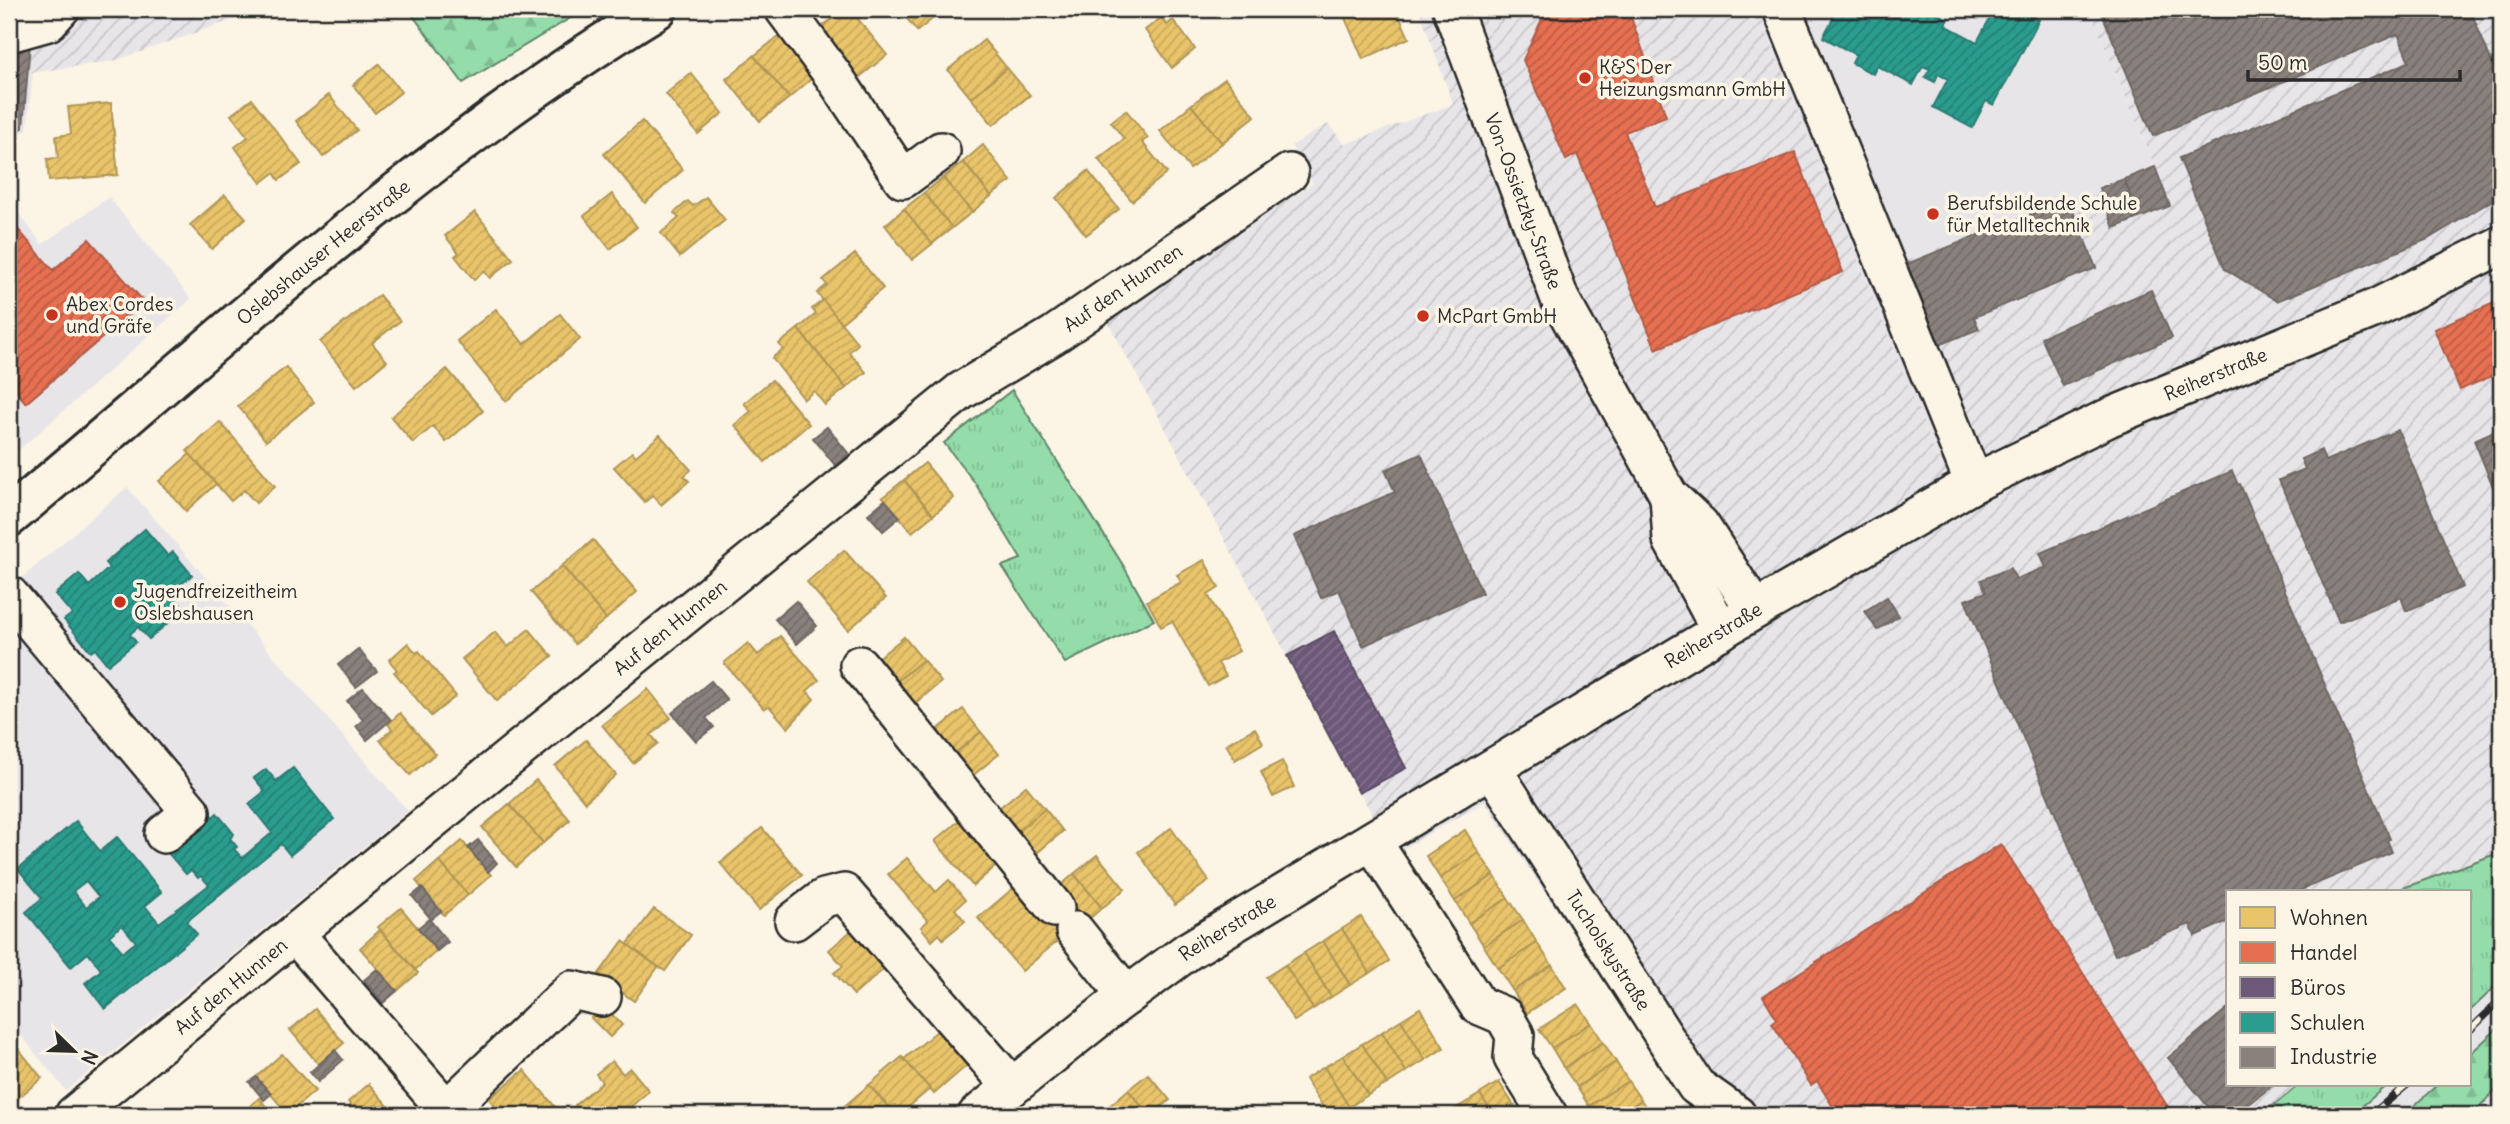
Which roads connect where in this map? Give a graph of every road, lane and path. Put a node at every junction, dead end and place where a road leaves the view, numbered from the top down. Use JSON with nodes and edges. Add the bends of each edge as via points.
{"nodes":[{"id":1,"x":60,"y":9,"type":"edge"},
{"id":2,"x":657,"y":9,"type":"edge"},
{"id":3,"x":784,"y":9,"type":"edge"},
{"id":4,"x":1452,"y":9,"type":"edge"},
{"id":5,"x":1794,"y":18,"type":"edge"},
{"id":6,"x":9,"y":33,"type":"edge"},
{"id":7,"x":941,"y":151,"type":"dead end"},
{"id":8,"x":1289,"y":173,"type":"dead end"},
{"id":9,"x":2501,"y":245,"type":"edge"},
{"id":10,"x":1974,"y":483,"type":"junction"},
{"id":11,"x":1669,"y":496,"type":"junction"},
{"id":12,"x":9,"y":517,"type":"edge"},
{"id":13,"x":9,"y":595,"type":"edge"},
{"id":14,"x":1755,"y":610,"type":"junction"},
{"id":15,"x":1721,"y":631,"type":"junction"},
{"id":16,"x":859,"y":665,"type":"dead end"},
{"id":17,"x":1493,"y":770,"type":"junction"},
{"id":18,"x":164,"y":834,"type":"dead end"},
{"id":19,"x":1372,"y":841,"type":"junction"},
{"id":20,"x":794,"y":921,"type":"dead end"},
{"id":21,"x":295,"y":934,"type":"junction"},
{"id":22,"x":1127,"y":996,"type":"junction"},
{"id":23,"x":602,"y":997,"type":"dead end"},
{"id":24,"x":1012,"y":1087,"type":"junction"},
{"id":25,"x":446,"y":1113,"type":"edge"},
{"id":26,"x":74,"y":1115,"type":"edge"},
{"id":27,"x":977,"y":1115,"type":"edge"},
{"id":28,"x":1548,"y":1115,"type":"edge"},
{"id":29,"x":1737,"y":1115,"type":"edge"}],
"edges":[{"from":1,"to":6,"type":"street","via":[[48,22]]},
{"from":2,"to":12,"type":"main road","name":"Oslebshauser Heerstraße","via":[[470,133],[241,319]]},
{"from":3,"to":7,"type":"street","via":[[903,178]]},
{"from":4,"to":11,"type":"street","name":"Von-Ossietzky-Straße","via":[[1560,299]]},
{"from":5,"to":10,"type":"street"},
{"from":8,"to":21,"type":"street","name":"Auf den Hunnen","via":[[1054,335],[961,391]]},
{"from":9,"to":10,"type":"street","name":"Reiherstraße","via":[[2378,307],[2108,418]]},
{"from":10,"to":14,"type":"street","name":"Reiherstraße"},
{"from":11,"to":14,"type":"street","name":"Von-Ossietzky-Straße","via":[[1700,525]]},
{"from":11,"to":15,"type":"street","name":"Von-Ossietzky-Straße","via":[[1672,540]]},
{"from":13,"to":18,"type":"street","via":[[191,812]]},
{"from":14,"to":15,"type":"street","name":"Reiherstraße"},
{"from":15,"to":17,"type":"street","name":"Reiherstraße"},
{"from":16,"to":22,"type":"street"},
{"from":17,"to":19,"type":"street","name":"Reiherstraße"},
{"from":17,"to":29,"type":"street","name":"Tucholskystraße","via":[[1696,1086]]},
{"from":19,"to":22,"type":"street","name":"Reiherstraße","via":[[1188,951]]},
{"from":19,"to":28,"type":"street","via":[[1478,1005],[1504,1016],[1515,1035],[1513,1058]]},
{"from":20,"to":24,"type":"street","via":[[824,898],[844,893]]},
{"from":21,"to":25,"type":"street"},
{"from":21,"to":26,"type":"street","name":"Auf den Hunnen"},
{"from":22,"to":24,"type":"street","name":"Reiherstraße"},
{"from":23,"to":25,"type":"street","via":[[572,990]]},
{"from":24,"to":27,"type":"street","name":"Reiherstraße"}]}
